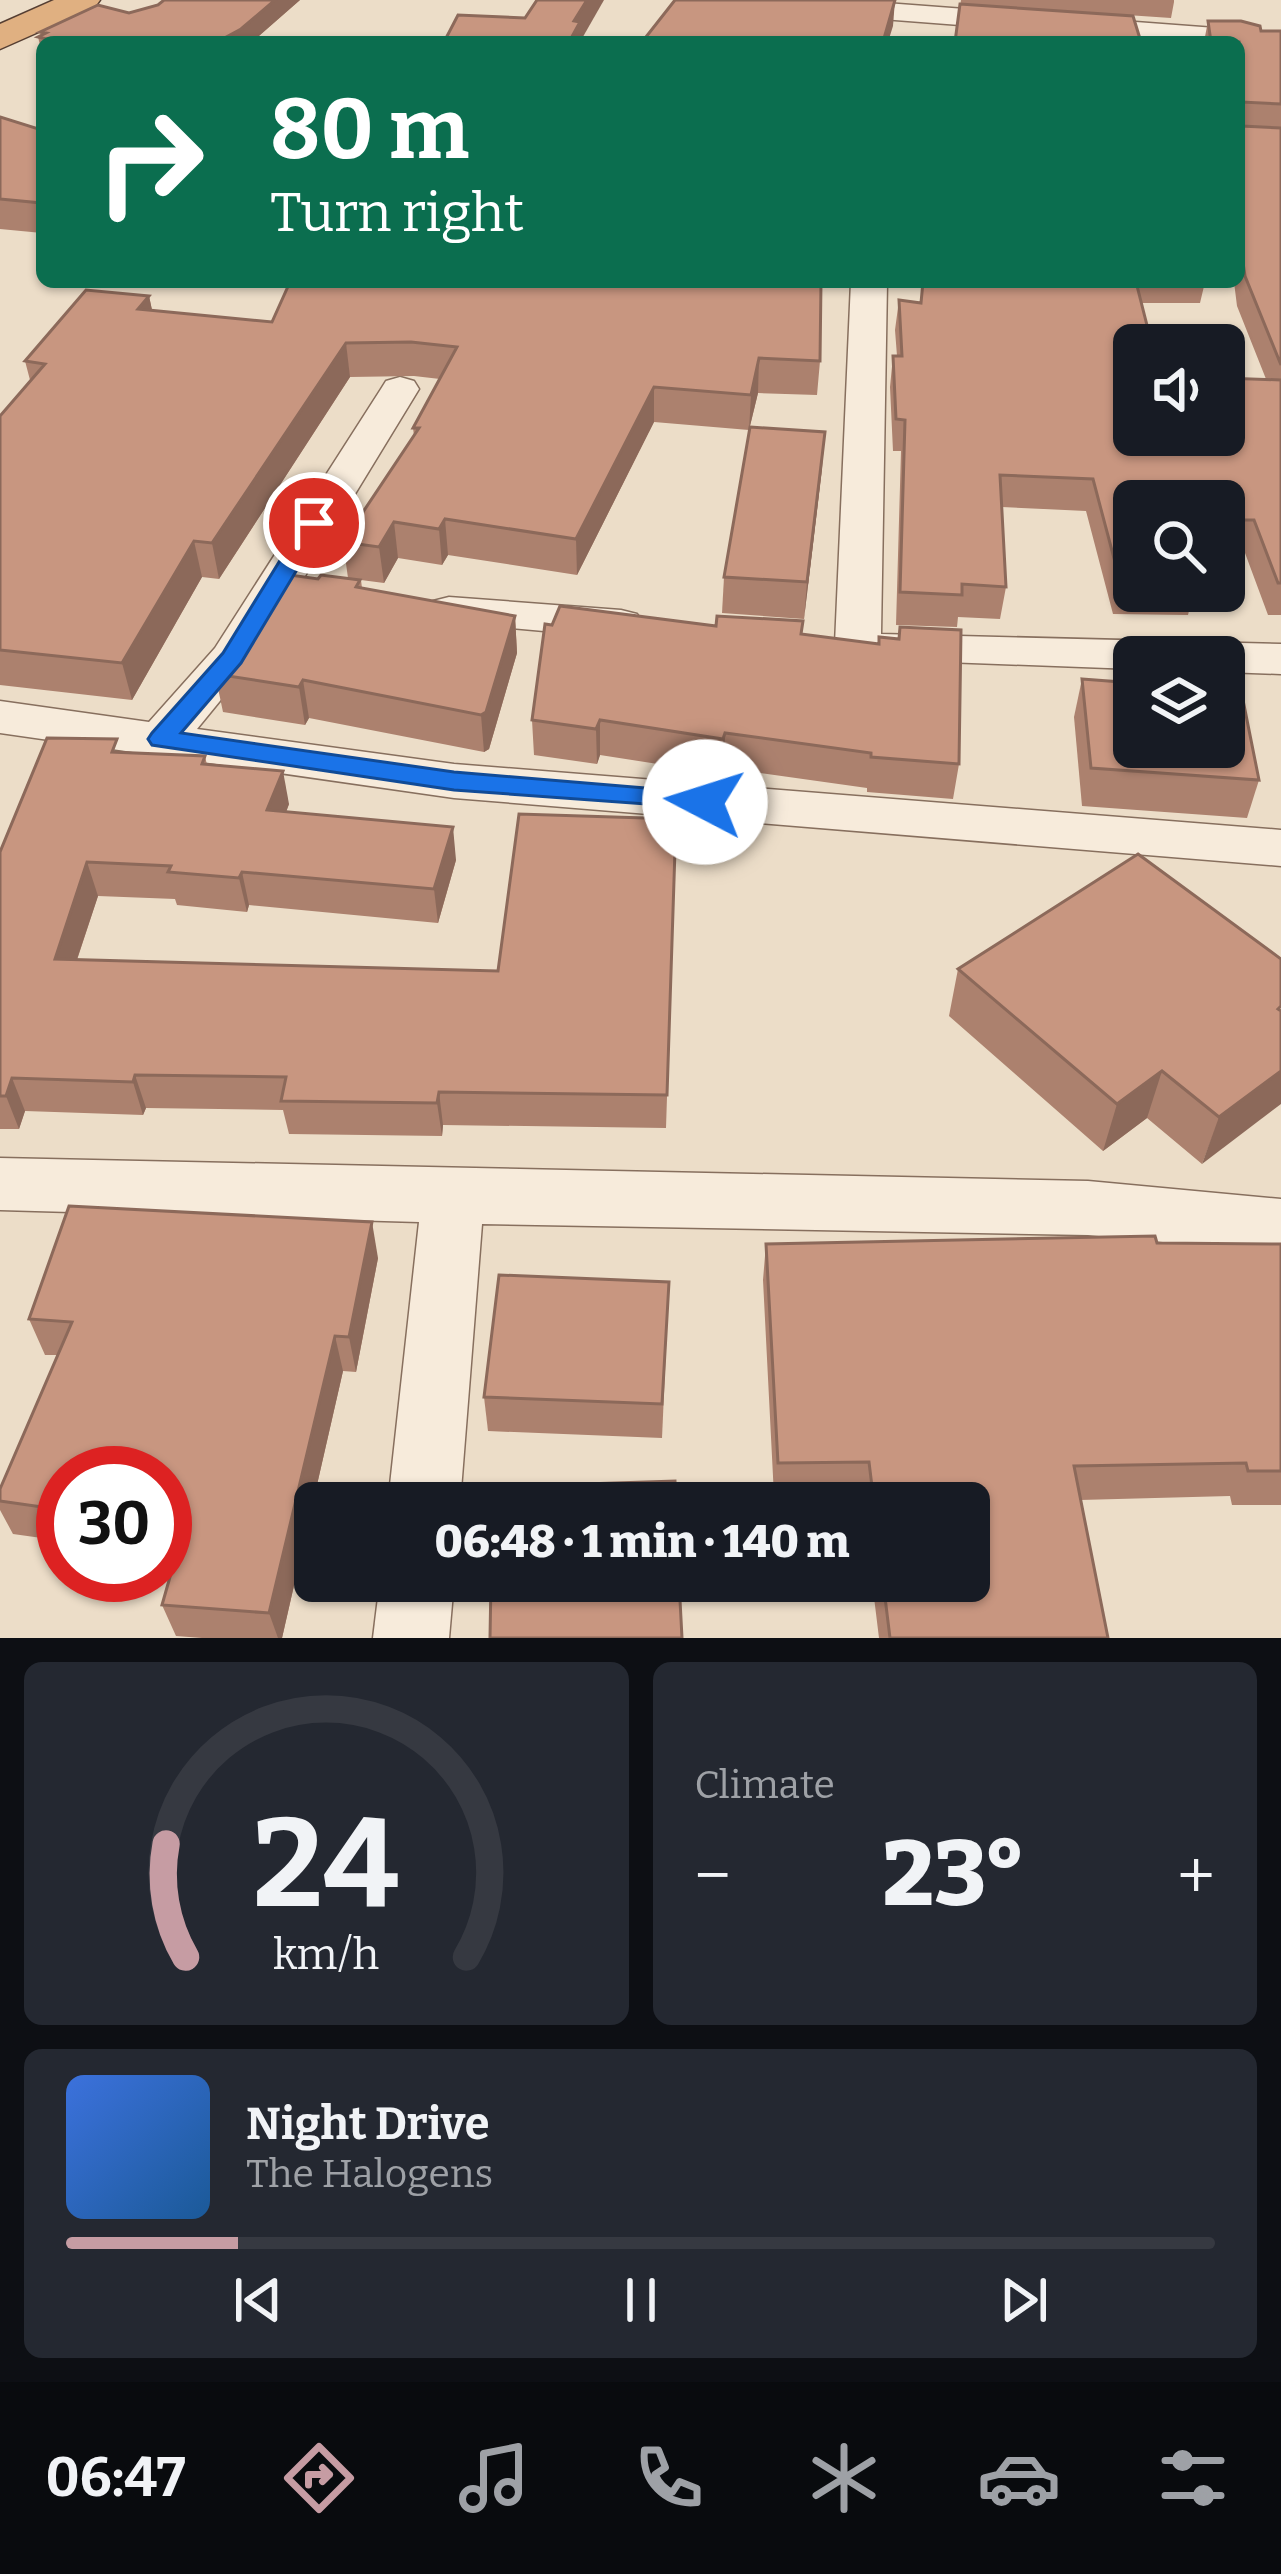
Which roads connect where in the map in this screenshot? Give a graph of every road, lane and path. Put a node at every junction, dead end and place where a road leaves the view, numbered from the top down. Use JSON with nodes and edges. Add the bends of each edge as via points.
{"nodes":[{"id":1,"x":83,"y":0,"type":"edge"},
{"id":2,"x":738,"y":0,"type":"edge"},
{"id":3,"x":829,"y":8,"type":"junction"},
{"id":4,"x":819,"y":36,"type":"edge"},
{"id":5,"x":1213,"y":36,"type":"edge"},
{"id":6,"x":0,"y":38,"type":"edge"},
{"id":7,"x":1245,"y":38,"type":"edge"},
{"id":8,"x":1281,"y":41,"type":"edge"},
{"id":9,"x":868,"y":288,"type":"edge"},
{"id":10,"x":400,"y":389,"type":"dead end"},
{"id":11,"x":275,"y":587,"type":"junction"},
{"id":12,"x":321,"y":594,"type":"edge"},
{"id":13,"x":414,"y":608,"type":"edge"},
{"id":14,"x":673,"y":628,"type":"edge"},
{"id":15,"x":812,"y":640,"type":"edge"},
{"id":16,"x":858,"y":644,"type":"junction"},
{"id":17,"x":1281,"y":658,"type":"edge"},
{"id":18,"x":0,"y":717,"type":"edge"},
{"id":19,"x":161,"y":739,"type":"junction"},
{"id":20,"x":1281,"y":848,"type":"edge"},
{"id":21,"x":0,"y":1184,"type":"edge"},
{"id":22,"x":453,"y":1197,"type":"junction"},
{"id":23,"x":1281,"y":1226,"type":"edge"},
{"id":24,"x":426,"y":1482,"type":"edge"},
{"id":25,"x":415,"y":1602,"type":"edge"},
{"id":26,"x":412,"y":1638,"type":"edge"}],
"edges":[{"from":1,"to":6,"type":"highway"},
{"from":2,"to":3,"type":"street"},
{"from":3,"to":4,"type":"street"},
{"from":3,"to":5,"type":"street"},
{"from":7,"to":8,"type":"street"},
{"from":9,"to":16,"type":"street"},
{"from":10,"to":11,"type":"street"},
{"from":11,"to":12,"type":"street"},
{"from":11,"to":19,"type":"street","via":[[232,658]]},
{"from":13,"to":14,"type":"street"},
{"from":15,"to":16,"type":"street"},
{"from":16,"to":17,"type":"street"},
{"from":18,"to":19,"type":"street"},
{"from":19,"to":20,"type":"street","via":[[454,781]]},
{"from":21,"to":22,"type":"street"},
{"from":22,"to":23,"type":"street","via":[[1088,1208]]},
{"from":22,"to":24,"type":"street"},
{"from":25,"to":26,"type":"street"}]}
